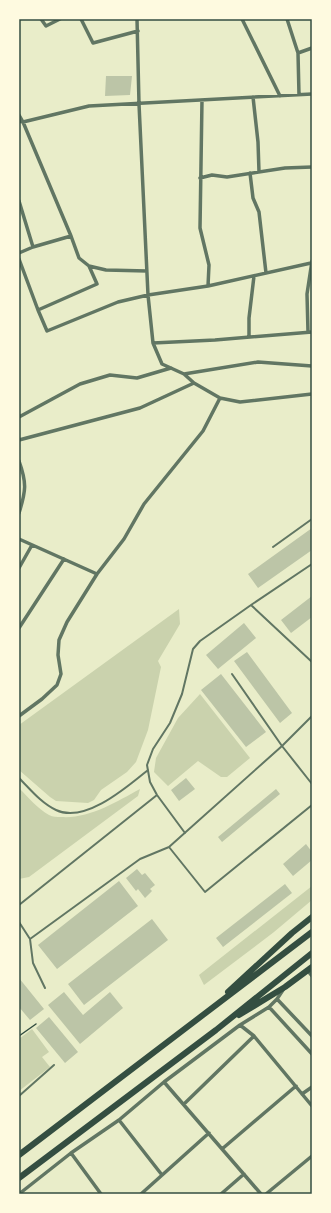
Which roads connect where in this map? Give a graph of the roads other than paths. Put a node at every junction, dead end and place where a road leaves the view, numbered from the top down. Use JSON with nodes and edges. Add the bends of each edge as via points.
{"nodes":[{"id":1,"x":41,"y":19,"type":"edge"},
{"id":2,"x":60,"y":19,"type":"edge"},
{"id":3,"x":81,"y":19,"type":"edge"},
{"id":4,"x":138,"y":19,"type":"edge"},
{"id":5,"x":242,"y":19,"type":"edge"},
{"id":6,"x":287,"y":19,"type":"edge"},
{"id":7,"x":138,"y":31,"type":"junction"},
{"id":8,"x":312,"y":48,"type":"edge"},
{"id":9,"x":298,"y":53,"type":"junction"},
{"id":10,"x":312,"y":94,"type":"edge"},
{"id":11,"x":299,"y":95,"type":"junction"},
{"id":12,"x":280,"y":96,"type":"junction"},
{"id":13,"x":253,"y":97,"type":"junction"},
{"id":14,"x":202,"y":100,"type":"junction"},
{"id":15,"x":139,"y":104,"type":"junction"},
{"id":16,"x":19,"y":115,"type":"edge"},
{"id":17,"x":21,"y":122,"type":"edge"},
{"id":18,"x":312,"y":167,"type":"edge"},
{"id":19,"x":259,"y":172,"type":"junction"},
{"id":20,"x":250,"y":173,"type":"junction"},
{"id":21,"x":200,"y":178,"type":"junction"},
{"id":22,"x":19,"y":202,"type":"edge"},
{"id":23,"x":71,"y":236,"type":"junction"},
{"id":24,"x":33,"y":247,"type":"junction"},
{"id":25,"x":19,"y":253,"type":"edge"},
{"id":26,"x":19,"y":259,"type":"edge"},
{"id":27,"x":312,"y":262,"type":"edge"},
{"id":28,"x":89,"y":266,"type":"junction"},
{"id":29,"x":147,"y":271,"type":"junction"},
{"id":30,"x":266,"y":273,"type":"junction"},
{"id":31,"x":254,"y":276,"type":"junction"},
{"id":32,"x":208,"y":286,"type":"junction"},
{"id":33,"x":148,"y":295,"type":"junction"},
{"id":34,"x":38,"y":310,"type":"junction"},
{"id":35,"x":310,"y":332,"type":"edge"},
{"id":36,"x":249,"y":337,"type":"junction"},
{"id":37,"x":153,"y":343,"type":"junction"},
{"id":38,"x":312,"y":366,"type":"edge"},
{"id":39,"x":171,"y":368,"type":"junction"},
{"id":40,"x":184,"y":374,"type":"junction"},
{"id":41,"x":194,"y":383,"type":"junction"},
{"id":42,"x":312,"y":394,"type":"edge"},
{"id":43,"x":220,"y":398,"type":"junction"},
{"id":44,"x":19,"y":417,"type":"edge"},
{"id":45,"x":19,"y":440,"type":"edge"},
{"id":46,"x":19,"y":461,"type":"edge"},
{"id":47,"x":19,"y":513,"type":"edge"},
{"id":48,"x":312,"y":519,"type":"edge"},
{"id":49,"x":19,"y":539,"type":"edge"},
{"id":50,"x":32,"y":545,"type":"junction"},
{"id":51,"x":273,"y":547,"type":"dead end"},
{"id":52,"x":64,"y":559,"type":"junction"},
{"id":53,"x":312,"y":564,"type":"edge"},
{"id":54,"x":19,"y":568,"type":"edge"},
{"id":55,"x":97,"y":574,"type":"junction"},
{"id":56,"x":251,"y":605,"type":"junction"},
{"id":57,"x":19,"y":628,"type":"edge"},
{"id":58,"x":312,"y":662,"type":"edge"},
{"id":59,"x":232,"y":674,"type":"dead end"},
{"id":60,"x":19,"y":716,"type":"edge"},
{"id":61,"x":312,"y":716,"type":"edge"},
{"id":62,"x":282,"y":746,"type":"junction"},
{"id":63,"x":148,"y":770,"type":"junction"},
{"id":64,"x":19,"y":778,"type":"edge"},
{"id":65,"x":312,"y":784,"type":"edge"},
{"id":66,"x":157,"y":795,"type":"junction"},
{"id":67,"x":312,"y":805,"type":"edge"},
{"id":68,"x":185,"y":833,"type":"junction"},
{"id":69,"x":169,"y":847,"type":"junction"},
{"id":70,"x":19,"y":905,"type":"edge"},
{"id":71,"x":312,"y":917,"type":"edge"},
{"id":72,"x":19,"y":922,"type":"edge"},
{"id":73,"x":312,"y":932,"type":"edge"},
{"id":74,"x":30,"y":939,"type":"junction"},
{"id":75,"x":312,"y":953,"type":"edge"},
{"id":76,"x":310,"y":968,"type":"edge"},
{"id":77,"x":312,"y":976,"type":"edge"},
{"id":78,"x":285,"y":987,"type":"junction"},
{"id":79,"x":45,"y":988,"type":"dead end"},
{"id":80,"x":277,"y":999,"type":"junction"},
{"id":81,"x":269,"y":1007,"type":"junction"},
{"id":82,"x":201,"y":1017,"type":"junction"},
{"id":83,"x":240,"y":1025,"type":"junction"},
{"id":84,"x":216,"y":1030,"type":"junction"},
{"id":85,"x":254,"y":1036,"type":"junction"},
{"id":86,"x":312,"y":1036,"type":"edge"},
{"id":87,"x":312,"y":1054,"type":"edge"},
{"id":88,"x":54,"y":1065,"type":"dead end"},
{"id":89,"x":164,"y":1082,"type":"junction"},
{"id":90,"x":296,"y":1086,"type":"junction"},
{"id":91,"x":312,"y":1087,"type":"edge"},
{"id":92,"x":302,"y":1094,"type":"junction"},
{"id":93,"x":19,"y":1096,"type":"edge"},
{"id":94,"x":184,"y":1104,"type":"junction"},
{"id":95,"x":312,"y":1106,"type":"edge"},
{"id":96,"x":119,"y":1120,"type":"junction"},
{"id":97,"x":209,"y":1133,"type":"junction"},
{"id":98,"x":222,"y":1149,"type":"junction"},
{"id":99,"x":71,"y":1153,"type":"junction"},
{"id":100,"x":19,"y":1155,"type":"edge"},
{"id":101,"x":312,"y":1156,"type":"edge"},
{"id":102,"x":244,"y":1174,"type":"junction"},
{"id":103,"x":162,"y":1175,"type":"junction"},
{"id":104,"x":19,"y":1178,"type":"edge"},
{"id":105,"x":24,"y":1192,"type":"edge"},
{"id":106,"x":19,"y":1194,"type":"edge"},
{"id":107,"x":101,"y":1194,"type":"edge"},
{"id":108,"x":141,"y":1194,"type":"edge"},
{"id":109,"x":221,"y":1194,"type":"edge"},
{"id":110,"x":261,"y":1194,"type":"edge"},
{"id":111,"x":266,"y":1194,"type":"edge"}],
"edges":[{"from":1,"to":2,"type":"street","via":[[46,26]]},
{"from":3,"to":7,"type":"street","via":[[92,43]]},
{"from":4,"to":7,"type":"street"},
{"from":5,"to":12,"type":"street"},
{"from":6,"to":9,"type":"street"},
{"from":7,"to":15,"type":"street"},
{"from":8,"to":9,"type":"street"},
{"from":9,"to":11,"type":"street"},
{"from":10,"to":11,"type":"street"},
{"from":11,"to":12,"type":"street"},
{"from":12,"to":13,"type":"street"},
{"from":13,"to":14,"type":"street"},
{"from":13,"to":19,"type":"street"},
{"from":14,"to":15,"type":"street"},
{"from":14,"to":21,"type":"street"},
{"from":15,"to":17,"type":"street","via":[[89,106]]},
{"from":15,"to":29,"type":"street"},
{"from":16,"to":17,"type":"street"},
{"from":17,"to":23,"type":"street"},
{"from":18,"to":19,"type":"street"},
{"from":19,"to":20,"type":"street"},
{"from":20,"to":21,"type":"street"},
{"from":20,"to":30,"type":"street","via":[[253,198],[259,212]]},
{"from":21,"to":32,"type":"street","via":[[200,228],[209,265]]},
{"from":22,"to":24,"type":"street"},
{"from":23,"to":24,"type":"street"},
{"from":23,"to":28,"type":"street","via":[[79,258]]},
{"from":24,"to":25,"type":"street"},
{"from":26,"to":34,"type":"street"},
{"from":27,"to":30,"type":"street"},
{"from":27,"to":35,"type":"street","via":[[308,294]]},
{"from":28,"to":29,"type":"street","via":[[106,270]]},
{"from":28,"to":34,"type":"street","via":[[97,284]]},
{"from":29,"to":33,"type":"street"},
{"from":30,"to":31,"type":"street"},
{"from":31,"to":32,"type":"street"},
{"from":31,"to":36,"type":"street"},
{"from":32,"to":33,"type":"street"},
{"from":33,"to":34,"type":"street","via":[[118,302],[47,331]]},
{"from":33,"to":37,"type":"street"},
{"from":35,"to":36,"type":"street"},
{"from":36,"to":37,"type":"street"},
{"from":37,"to":39,"type":"street","via":[[162,364]]},
{"from":38,"to":40,"type":"street","via":[[258,362]]},
{"from":39,"to":40,"type":"street"},
{"from":39,"to":44,"type":"street","via":[[137,378],[110,375],[80,384]]},
{"from":40,"to":41,"type":"street"},
{"from":41,"to":43,"type":"street"},
{"from":41,"to":45,"type":"street","via":[[140,408]]},
{"from":42,"to":43,"type":"street","via":[[240,402]]},
{"from":43,"to":55,"type":"street","via":[[204,431],[144,504],[124,539]]},
{"from":46,"to":47,"type":"street","via":[[24,475],[25,495]]},
{"from":48,"to":51,"type":"lane"},
{"from":49,"to":50,"type":"street"},
{"from":50,"to":52,"type":"street"},
{"from":50,"to":54,"type":"street"},
{"from":52,"to":55,"type":"street"},
{"from":52,"to":57,"type":"street"},
{"from":53,"to":56,"type":"lane"},
{"from":55,"to":60,"type":"street","via":[[59,640],[61,674],[57,685]]},
{"from":56,"to":58,"type":"lane"},
{"from":56,"to":63,"type":"lane","via":[[200,641],[193,650],[182,694],[170,723],[153,749],[147,765]]},
{"from":59,"to":62,"type":"lane"},
{"from":61,"to":62,"type":"lane"},
{"from":62,"to":65,"type":"lane"},
{"from":62,"to":68,"type":"lane"},
{"from":63,"to":64,"type":"lane","via":[[104,803],[71,812],[58,811],[44,803]]},
{"from":63,"to":66,"type":"lane","via":[[150,782]]},
{"from":66,"to":68,"type":"lane"},
{"from":66,"to":70,"type":"lane"},
{"from":67,"to":69,"type":"lane","via":[[205,892]]},
{"from":68,"to":69,"type":"lane"},
{"from":69,"to":74,"type":"lane","via":[[140,859]]},
{"from":71,"to":82,"type":"highway","via":[[292,932]]},
{"from":72,"to":74,"type":"lane"},
{"from":73,"to":82,"type":"highway"},
{"from":74,"to":79,"type":"lane","via":[[34,963]]},
{"from":75,"to":84,"type":"highway"},
{"from":76,"to":77,"type":"street"},
{"from":76,"to":78,"type":"highway"},
{"from":78,"to":80,"type":"street"},
{"from":78,"to":84,"type":"highway"},
{"from":80,"to":81,"type":"street"},
{"from":80,"to":86,"type":"street"},
{"from":81,"to":83,"type":"street"},
{"from":81,"to":87,"type":"street"},
{"from":82,"to":100,"type":"highway"},
{"from":83,"to":85,"type":"street"},
{"from":83,"to":89,"type":"street"},
{"from":84,"to":104,"type":"highway"},
{"from":85,"to":90,"type":"street"},
{"from":85,"to":94,"type":"street"},
{"from":88,"to":93,"type":"lane"},
{"from":89,"to":94,"type":"street"},
{"from":89,"to":96,"type":"street"},
{"from":90,"to":92,"type":"street"},
{"from":90,"to":98,"type":"street"},
{"from":91,"to":92,"type":"street"},
{"from":92,"to":95,"type":"street"},
{"from":94,"to":97,"type":"street"},
{"from":96,"to":99,"type":"street"},
{"from":96,"to":103,"type":"street"},
{"from":97,"to":98,"type":"street"},
{"from":97,"to":103,"type":"street"},
{"from":98,"to":102,"type":"street"},
{"from":99,"to":105,"type":"street"},
{"from":99,"to":107,"type":"street"},
{"from":101,"to":111,"type":"street"},
{"from":102,"to":109,"type":"street"},
{"from":102,"to":110,"type":"street"},
{"from":103,"to":108,"type":"street"},
{"from":105,"to":106,"type":"street"}]}
